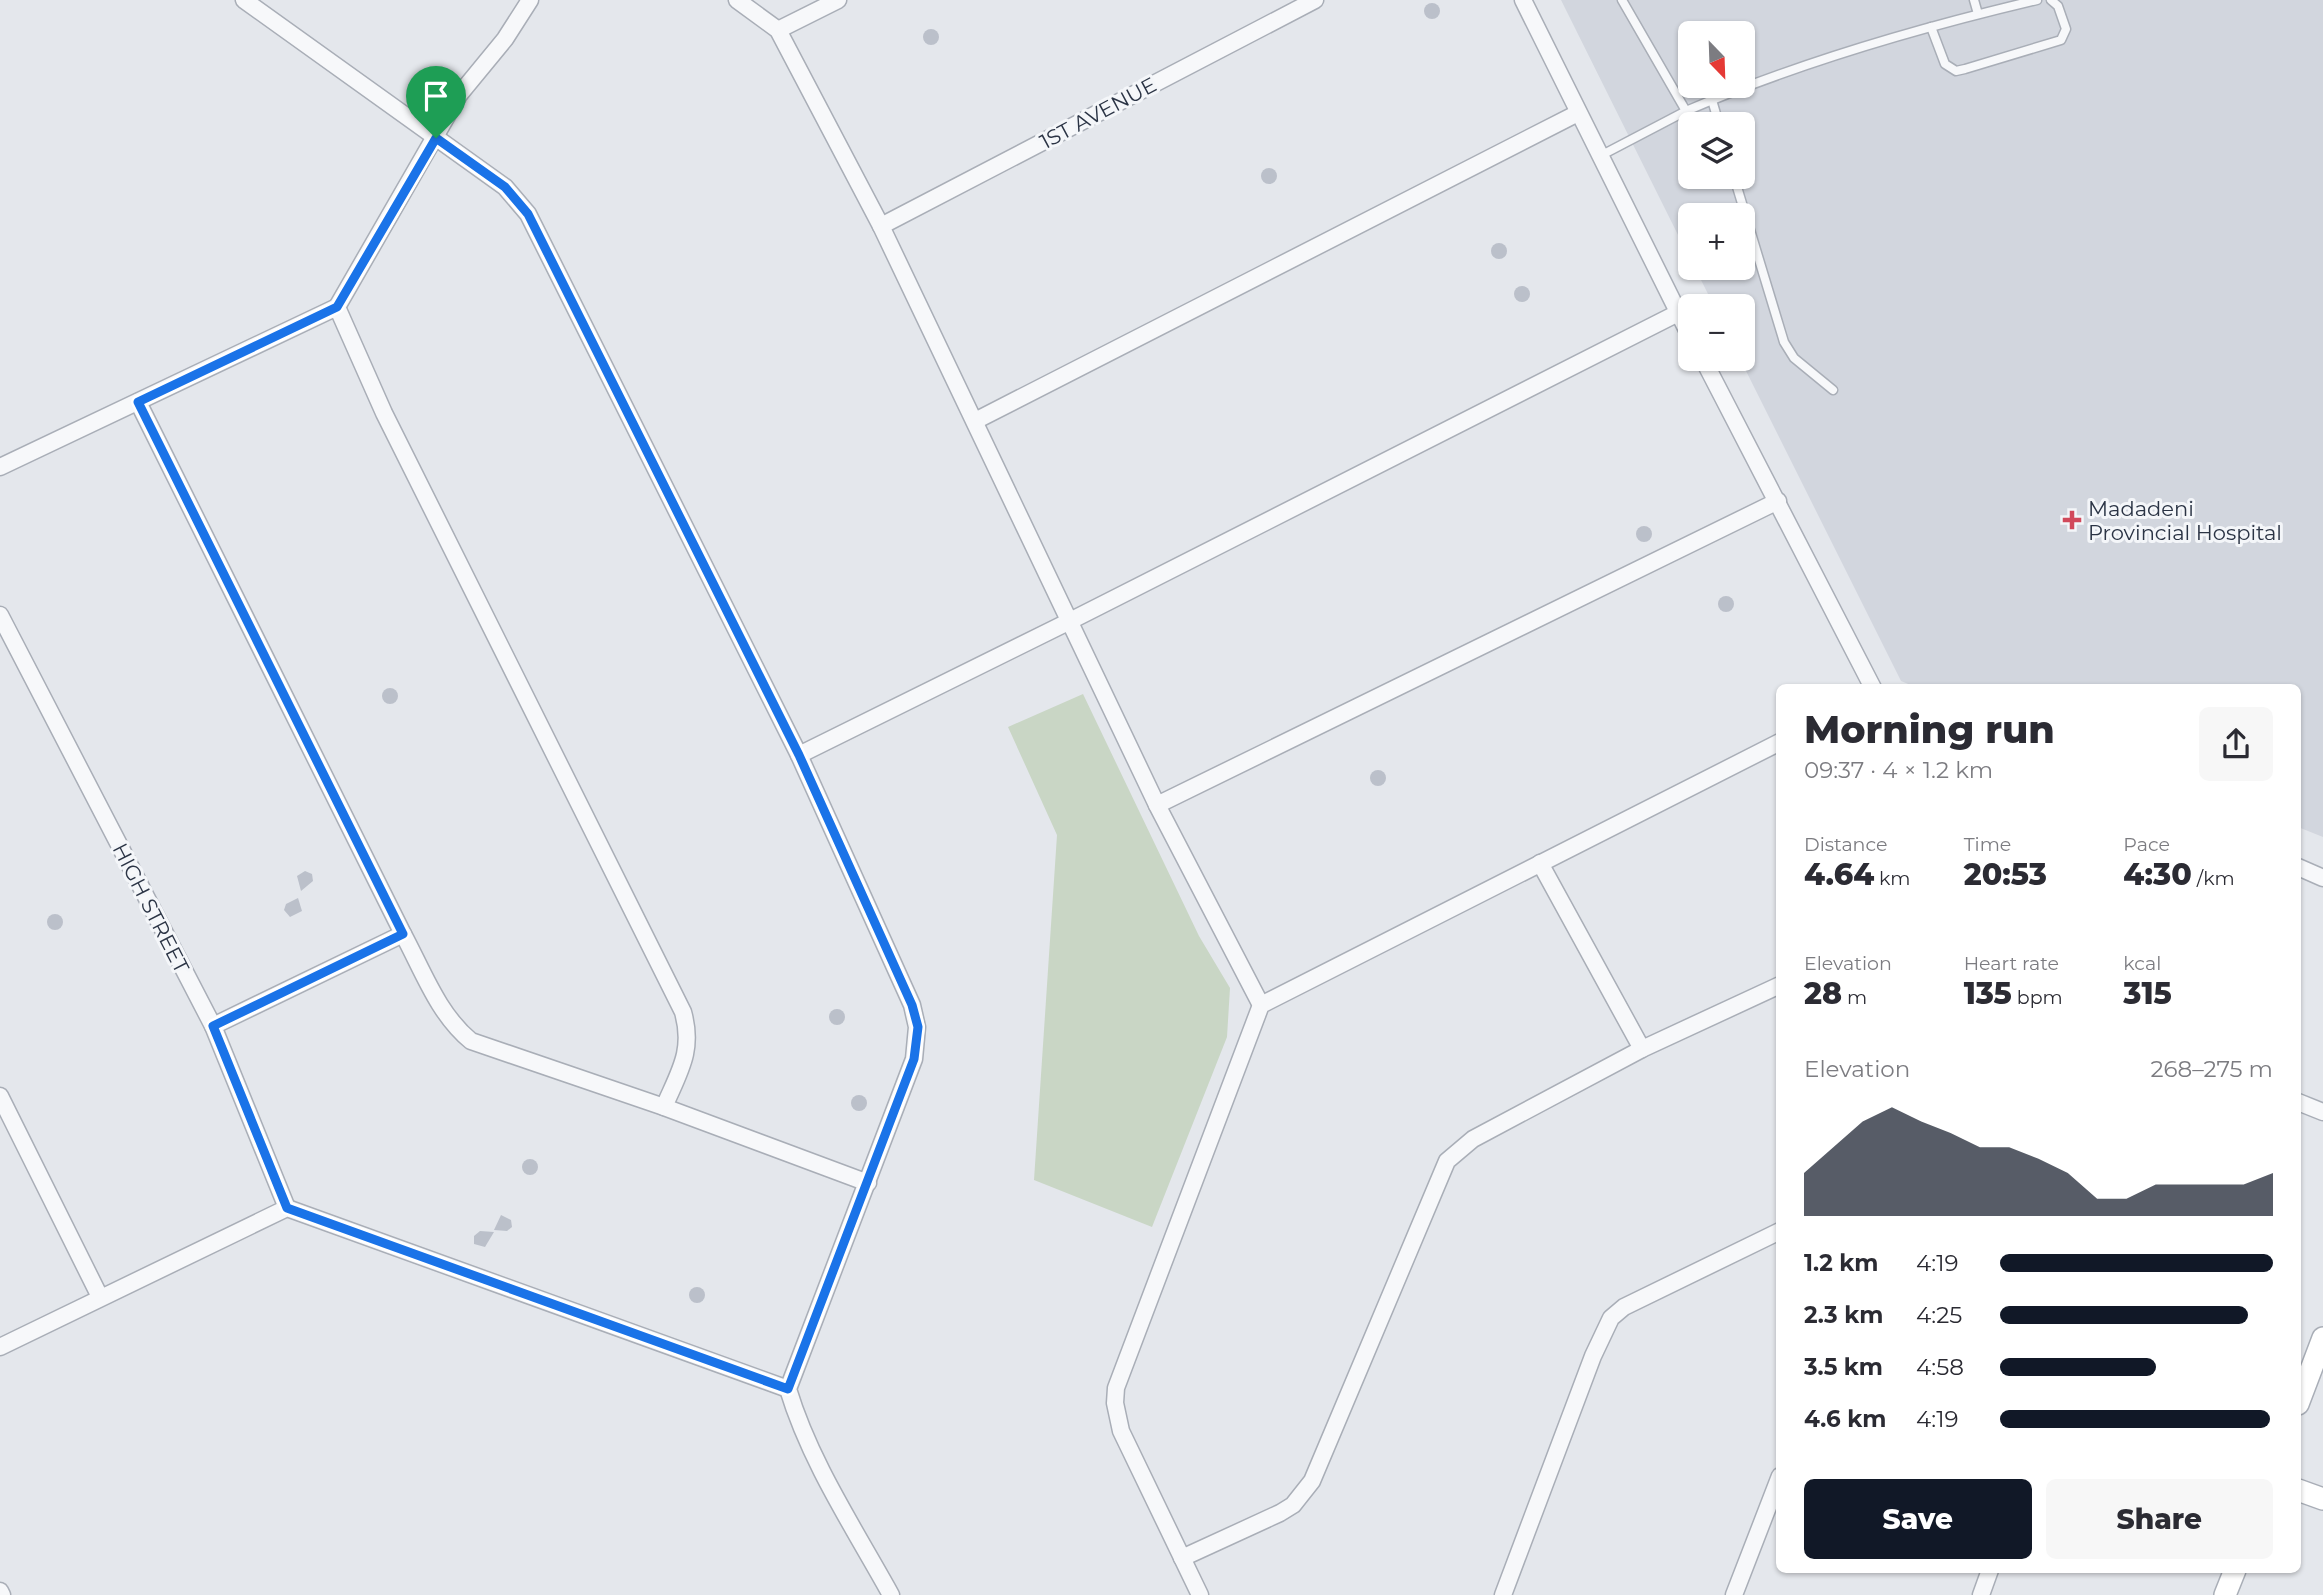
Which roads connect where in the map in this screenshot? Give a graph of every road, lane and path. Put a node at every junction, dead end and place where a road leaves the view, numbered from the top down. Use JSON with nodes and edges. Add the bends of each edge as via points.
{"nodes":[{"id":1,"x":244,"y":0,"type":"edge"},
{"id":2,"x":530,"y":0,"type":"edge"},
{"id":3,"x":737,"y":0,"type":"edge"},
{"id":4,"x":838,"y":0,"type":"edge"},
{"id":5,"x":1315,"y":0,"type":"edge"},
{"id":6,"x":1523,"y":0,"type":"edge"},
{"id":7,"x":1622,"y":0,"type":"edge"},
{"id":8,"x":1974,"y":0,"type":"edge"},
{"id":9,"x":2037,"y":0,"type":"edge"},
{"id":10,"x":2051,"y":0,"type":"edge"},
{"id":11,"x":1978,"y":14,"type":"junction"},
{"id":12,"x":1931,"y":27,"type":"junction"},
{"id":13,"x":778,"y":30,"type":"junction"},
{"id":14,"x":1712,"y":100,"type":"junction"},
{"id":15,"x":1686,"y":111,"type":"junction"},
{"id":16,"x":1716,"y":112,"type":"edge"},
{"id":17,"x":1578,"y":113,"type":"junction"},
{"id":18,"x":436,"y":138,"type":"junction"},
{"id":19,"x":1600,"y":156,"type":"junction"},
{"id":20,"x":1738,"y":189,"type":"edge"},
{"id":21,"x":881,"y":226,"type":"junction"},
{"id":22,"x":337,"y":307,"type":"junction"},
{"id":23,"x":1678,"y":313,"type":"joint"},
{"id":24,"x":1709,"y":371,"type":"edge"},
{"id":25,"x":1833,"y":390,"type":"dead end"},
{"id":26,"x":138,"y":402,"type":"junction"},
{"id":27,"x":975,"y":421,"type":"junction"},
{"id":28,"x":0,"y":467,"type":"edge"},
{"id":29,"x":1779,"y":501,"type":"junction"},
{"id":30,"x":0,"y":615,"type":"edge"},
{"id":31,"x":1070,"y":621,"type":"junction"},
{"id":32,"x":1871,"y":684,"type":"edge"},
{"id":33,"x":1776,"y":744,"type":"edge"},
{"id":34,"x":799,"y":755,"type":"junction"},
{"id":35,"x":1157,"y":805,"type":"junction"},
{"id":36,"x":1540,"y":863,"type":"junction"},
{"id":37,"x":2301,"y":868,"type":"edge"},
{"id":38,"x":2323,"y":877,"type":"edge"},
{"id":39,"x":403,"y":934,"type":"junction"},
{"id":40,"x":1776,"y":987,"type":"edge"},
{"id":41,"x":1261,"y":1005,"type":"junction"},
{"id":42,"x":213,"y":1026,"type":"junction"},
{"id":43,"x":1643,"y":1049,"type":"junction"},
{"id":44,"x":0,"y":1096,"type":"edge"},
{"id":45,"x":2301,"y":1103,"type":"edge"},
{"id":46,"x":664,"y":1107,"type":"junction"},
{"id":47,"x":2323,"y":1112,"type":"edge"},
{"id":48,"x":868,"y":1183,"type":"junction"},
{"id":49,"x":287,"y":1208,"type":"junction"},
{"id":50,"x":1776,"y":1233,"type":"edge"},
{"id":51,"x":100,"y":1297,"type":"junction"},
{"id":52,"x":2323,"y":1338,"type":"edge"},
{"id":53,"x":0,"y":1347,"type":"edge"},
{"id":54,"x":788,"y":1389,"type":"junction"},
{"id":55,"x":2301,"y":1396,"type":"edge"},
{"id":56,"x":1776,"y":1486,"type":"edge"},
{"id":57,"x":2301,"y":1491,"type":"edge"},
{"id":58,"x":2323,"y":1499,"type":"edge"},
{"id":59,"x":1182,"y":1558,"type":"junction"},
{"id":60,"x":1989,"y":1573,"type":"edge"},
{"id":61,"x":2234,"y":1573,"type":"edge"},
{"id":62,"x":891,"y":1595,"type":"edge"},
{"id":63,"x":1200,"y":1595,"type":"edge"},
{"id":64,"x":1503,"y":1595,"type":"edge"},
{"id":65,"x":1734,"y":1595,"type":"edge"},
{"id":66,"x":1981,"y":1595,"type":"edge"},
{"id":67,"x":2225,"y":1595,"type":"edge"}],
"edges":[{"from":1,"to":18,"type":"street"},
{"from":2,"to":18,"type":"street","via":[[459,95]]},
{"from":3,"to":13,"type":"street"},
{"from":4,"to":13,"type":"street"},
{"from":5,"to":21,"type":"street","name":"1ST AVENUE"},
{"from":6,"to":17,"type":"street"},
{"from":7,"to":15,"type":"lane"},
{"from":8,"to":11,"type":"lane"},
{"from":9,"to":11,"type":"lane"},
{"from":10,"to":12,"type":"lane","via":[[2066,29],[2061,40],[1965,69],[1956,71],[1945,64]]},
{"from":11,"to":12,"type":"lane"},
{"from":12,"to":14,"type":"lane"},
{"from":13,"to":21,"type":"street"},
{"from":14,"to":15,"type":"lane"},
{"from":14,"to":16,"type":"lane"},
{"from":15,"to":19,"type":"lane"},
{"from":17,"to":19,"type":"street"},
{"from":17,"to":27,"type":"street"},
{"from":18,"to":22,"type":"street"},
{"from":18,"to":34,"type":"street","via":[[505,187],[528,214]]},
{"from":19,"to":23,"type":"street"},
{"from":20,"to":25,"type":"lane","via":[[1784,342],[1794,358]]},
{"from":21,"to":27,"type":"street"},
{"from":22,"to":26,"type":"street"},
{"from":22,"to":46,"type":"street","via":[[384,413],[683,1012],[687,1053]]},
{"from":23,"to":31,"type":"street"},
{"from":24,"to":29,"type":"street"},
{"from":26,"to":28,"type":"street"},
{"from":26,"to":39,"type":"street"},
{"from":27,"to":31,"type":"street"},
{"from":29,"to":32,"type":"street"},
{"from":29,"to":35,"type":"street"},
{"from":30,"to":42,"type":"street","name":"HIGH STREET"},
{"from":31,"to":34,"type":"street"},
{"from":31,"to":35,"type":"street"},
{"from":33,"to":36,"type":"street"},
{"from":34,"to":48,"type":"street","via":[[918,1027],[914,1059]]},
{"from":35,"to":41,"type":"street"},
{"from":36,"to":41,"type":"street"},
{"from":36,"to":43,"type":"street"},
{"from":37,"to":38,"type":"street"},
{"from":39,"to":42,"type":"street"},
{"from":39,"to":46,"type":"street","via":[[446,1015],[471,1041]]},
{"from":40,"to":43,"type":"street"},
{"from":41,"to":59,"type":"street","via":[[1116,1388],[1121,1431]]},
{"from":42,"to":49,"type":"street","name":"HIGH STREET"},
{"from":43,"to":59,"type":"street","via":[[1473,1139],[1447,1161],[1312,1481],[1293,1505],[1280,1513]]},
{"from":44,"to":51,"type":"street"},
{"from":45,"to":47,"type":"street"},
{"from":46,"to":48,"type":"street"},
{"from":48,"to":54,"type":"street"},
{"from":49,"to":51,"type":"street"},
{"from":49,"to":54,"type":"street"},
{"from":50,"to":64,"type":"street","via":[[1624,1307],[1611,1318],[1592,1356]]},
{"from":51,"to":53,"type":"street"},
{"from":52,"to":55,"type":"street"},
{"from":54,"to":62,"type":"street","via":[[816,1460]]},
{"from":56,"to":65,"type":"street"},
{"from":57,"to":58,"type":"street"},
{"from":59,"to":63,"type":"street"},
{"from":60,"to":66,"type":"street"},
{"from":61,"to":67,"type":"street"}]}
